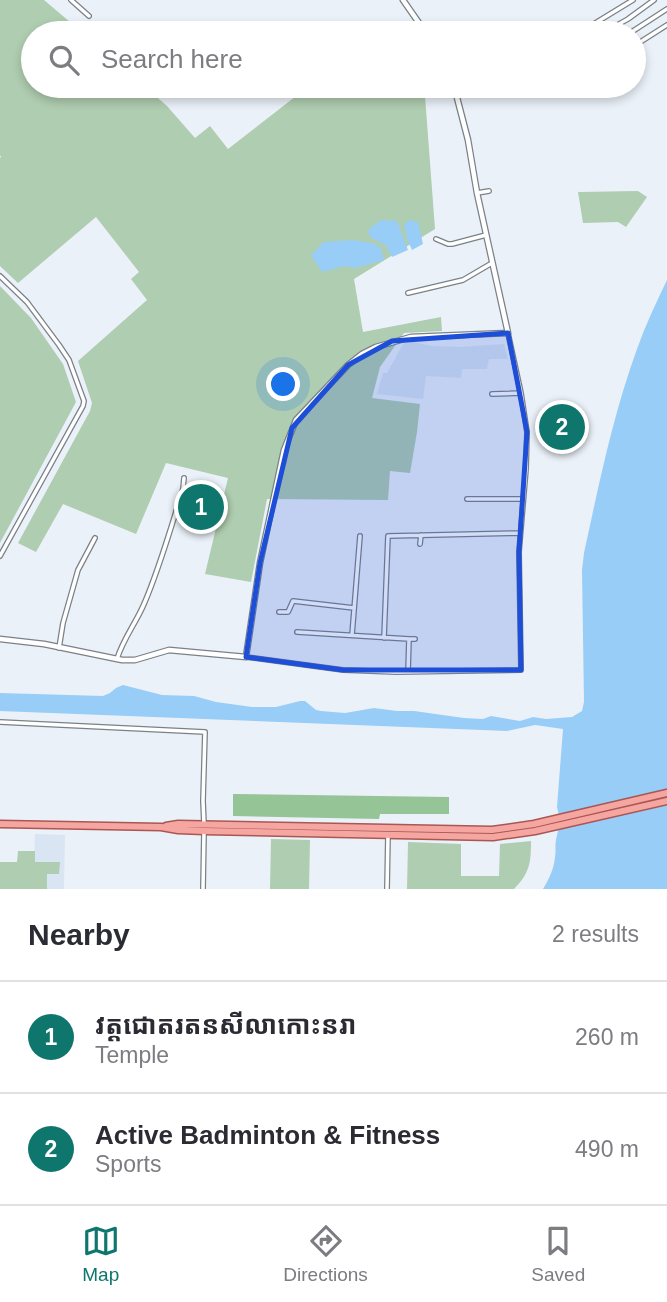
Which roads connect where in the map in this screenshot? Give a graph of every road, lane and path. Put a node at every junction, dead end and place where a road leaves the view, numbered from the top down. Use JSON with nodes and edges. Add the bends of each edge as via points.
{"nodes":[{"id":1,"x":71,"y":0,"type":"edge"},
{"id":2,"x":403,"y":0,"type":"edge"},
{"id":3,"x":633,"y":0,"type":"edge"},
{"id":4,"x":654,"y":0,"type":"edge"},
{"id":5,"x":667,"y":9,"type":"edge"},
{"id":6,"x":89,"y":16,"type":"dead end"},
{"id":7,"x":418,"y":21,"type":"edge"},
{"id":8,"x":599,"y":21,"type":"edge"},
{"id":9,"x":624,"y":21,"type":"edge"},
{"id":10,"x":646,"y":23,"type":"edge"},
{"id":11,"x":667,"y":25,"type":"edge"},
{"id":12,"x":646,"y":38,"type":"edge"},
{"id":13,"x":458,"y":98,"type":"edge"},
{"id":14,"x":489,"y":191,"type":"dead end"},
{"id":15,"x":477,"y":193,"type":"junction"},
{"id":16,"x":486,"y":235,"type":"junction"},
{"id":17,"x":436,"y":239,"type":"dead end"},
{"id":18,"x":492,"y":262,"type":"junction"},
{"id":19,"x":0,"y":276,"type":"edge"},
{"id":20,"x":408,"y":293,"type":"dead end"},
{"id":21,"x":508,"y":334,"type":"junction"},
{"id":22,"x":521,"y":393,"type":"junction"},
{"id":23,"x":492,"y":394,"type":"dead end"},
{"id":24,"x":184,"y":478,"type":"dead end"},
{"id":25,"x":467,"y":499,"type":"dead end"},
{"id":26,"x":523,"y":499,"type":"junction"},
{"id":27,"x":520,"y":533,"type":"junction"},
{"id":28,"x":421,"y":535,"type":"junction"},
{"id":29,"x":360,"y":536,"type":"dead end"},
{"id":30,"x":94,"y":538,"type":"dead end"},
{"id":31,"x":421,"y":544,"type":"dead end"},
{"id":32,"x":0,"y":556,"type":"edge"},
{"id":33,"x":355,"y":608,"type":"junction"},
{"id":34,"x":279,"y":612,"type":"dead end"},
{"id":35,"x":297,"y":632,"type":"dead end"},
{"id":36,"x":352,"y":635,"type":"junction"},
{"id":37,"x":384,"y":638,"type":"junction"},
{"id":38,"x":0,"y":639,"type":"edge"},
{"id":39,"x":60,"y":648,"type":"junction"},
{"id":40,"x":246,"y":657,"type":"junction"},
{"id":41,"x":117,"y":659,"type":"junction"},
{"id":42,"x":408,"y":672,"type":"junction"},
{"id":43,"x":0,"y":722,"type":"edge"},
{"id":44,"x":667,"y":793,"type":"edge"},
{"id":45,"x":667,"y":801,"type":"edge"},
{"id":46,"x":0,"y":824,"type":"edge"},
{"id":47,"x":204,"y":828,"type":"junction"},
{"id":48,"x":527,"y":829,"type":"junction"},
{"id":49,"x":388,"y":835,"type":"junction"},
{"id":50,"x":203,"y":889,"type":"edge"},
{"id":51,"x":387,"y":889,"type":"edge"}],
"edges":[{"from":1,"to":6,"type":"street"},
{"from":2,"to":7,"type":"street"},
{"from":3,"to":8,"type":"street"},
{"from":4,"to":9,"type":"street"},
{"from":5,"to":10,"type":"street"},
{"from":11,"to":12,"type":"street"},
{"from":13,"to":15,"type":"street"},
{"from":14,"to":15,"type":"street"},
{"from":15,"to":16,"type":"street"},
{"from":16,"to":17,"type":"street","via":[[452,244]]},
{"from":16,"to":18,"type":"street"},
{"from":18,"to":20,"type":"street","via":[[463,280]]},
{"from":18,"to":21,"type":"street"},
{"from":19,"to":32,"type":"street","via":[[27,302],[59,345],[84,401]]},
{"from":21,"to":22,"type":"street"},
{"from":21,"to":40,"type":"street","via":[[411,337],[376,347],[348,365],[303,412],[284,450]]},
{"from":22,"to":23,"type":"street"},
{"from":22,"to":26,"type":"street","via":[[527,447]]},
{"from":24,"to":41,"type":"street","via":[[143,606]]},
{"from":25,"to":26,"type":"street"},
{"from":26,"to":27,"type":"street"},
{"from":27,"to":28,"type":"street"},
{"from":27,"to":42,"type":"street","via":[[521,670]]},
{"from":28,"to":31,"type":"street"},
{"from":28,"to":37,"type":"street","via":[[388,536]]},
{"from":29,"to":33,"type":"street"},
{"from":30,"to":39,"type":"street","via":[[78,570]]},
{"from":33,"to":34,"type":"street","via":[[293,601],[290,610]]},
{"from":33,"to":36,"type":"street"},
{"from":35,"to":36,"type":"street"},
{"from":36,"to":37,"type":"street"},
{"from":37,"to":42,"type":"street","via":[[412,639]]},
{"from":38,"to":39,"type":"street"},
{"from":39,"to":41,"type":"street"},
{"from":40,"to":41,"type":"street","via":[[169,650],[135,660]]},
{"from":40,"to":42,"type":"street","via":[[324,668]]},
{"from":43,"to":47,"type":"street","via":[[205,732]]},
{"from":44,"to":48,"type":"main road"},
{"from":45,"to":48,"type":"main road"},
{"from":46,"to":47,"type":"main road"},
{"from":47,"to":48,"type":"main road"},
{"from":47,"to":49,"type":"main road"},
{"from":47,"to":50,"type":"street"},
{"from":48,"to":49,"type":"main road","via":[[493,837]]},
{"from":49,"to":51,"type":"street"}]}
